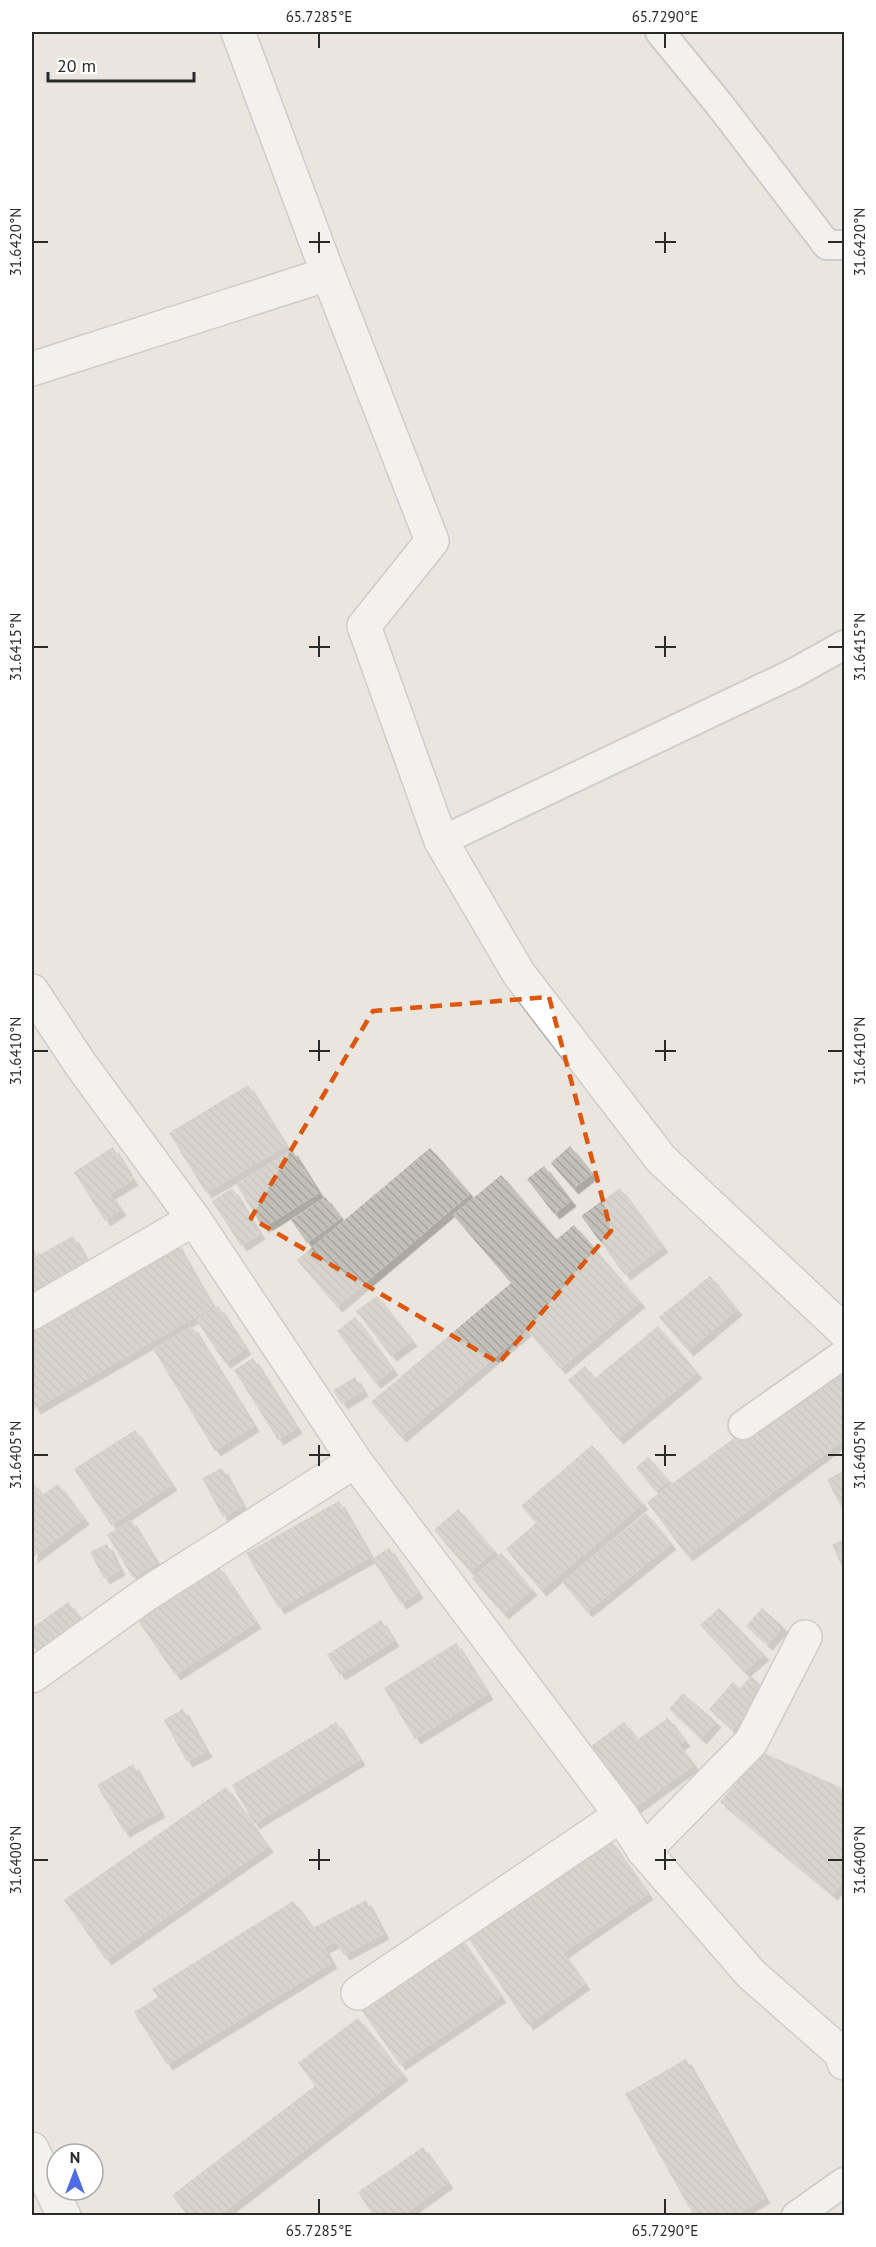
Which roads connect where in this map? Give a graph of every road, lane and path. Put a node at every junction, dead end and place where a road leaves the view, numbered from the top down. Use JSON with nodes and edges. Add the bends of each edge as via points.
{"nodes":[{"id":1,"x":238,"y":32,"type":"edge"},
{"id":2,"x":660,"y":32,"type":"edge"},
{"id":3,"x":844,"y":245,"type":"edge"},
{"id":4,"x":328,"y":274,"type":"junction"},
{"id":5,"x":32,"y":369,"type":"edge"},
{"id":6,"x":844,"y":645,"type":"edge"},
{"id":7,"x":441,"y":841,"type":"junction"},
{"id":8,"x":32,"y":991,"type":"edge"},
{"id":9,"x":194,"y":1219,"type":"junction"},
{"id":10,"x":32,"y":1313,"type":"edge"},
{"id":11,"x":844,"y":1331,"type":"edge"},
{"id":12,"x":844,"y":1354,"type":"edge"},
{"id":13,"x":743,"y":1425,"type":"dead end"},
{"id":14,"x":356,"y":1461,"type":"junction"},
{"id":15,"x":805,"y":1637,"type":"dead end"},
{"id":16,"x":32,"y":1676,"type":"edge"},
{"id":17,"x":621,"y":1815,"type":"junction"},
{"id":18,"x":644,"y":1851,"type":"junction"},
{"id":19,"x":357,"y":1993,"type":"dead end"},
{"id":20,"x":843,"y":2055,"type":"edge"},
{"id":21,"x":32,"y":2149,"type":"edge"},
{"id":22,"x":844,"y":2182,"type":"edge"},
{"id":23,"x":64,"y":2216,"type":"edge"},
{"id":24,"x":796,"y":2216,"type":"edge"}],
"edges":[{"from":1,"to":4,"type":"street"},
{"from":2,"to":3,"type":"lane","via":[[827,245]]},
{"from":4,"to":5,"type":"street"},
{"from":4,"to":7,"type":"street","via":[[432,541],[364,626]]},
{"from":6,"to":7,"type":"lane","via":[[794,673]]},
{"from":7,"to":11,"type":"street","via":[[519,974],[661,1159]]},
{"from":8,"to":9,"type":"street"},
{"from":9,"to":10,"type":"street"},
{"from":9,"to":14,"type":"street"},
{"from":12,"to":13,"type":"lane"},
{"from":14,"to":16,"type":"street","via":[[145,1594]]},
{"from":14,"to":17,"type":"street"},
{"from":15,"to":18,"type":"street","via":[[751,1742]]},
{"from":17,"to":18,"type":"street"},
{"from":17,"to":19,"type":"street"},
{"from":18,"to":20,"type":"street","via":[[751,1974]]},
{"from":21,"to":23,"type":"street"},
{"from":22,"to":24,"type":"lane"}]}
